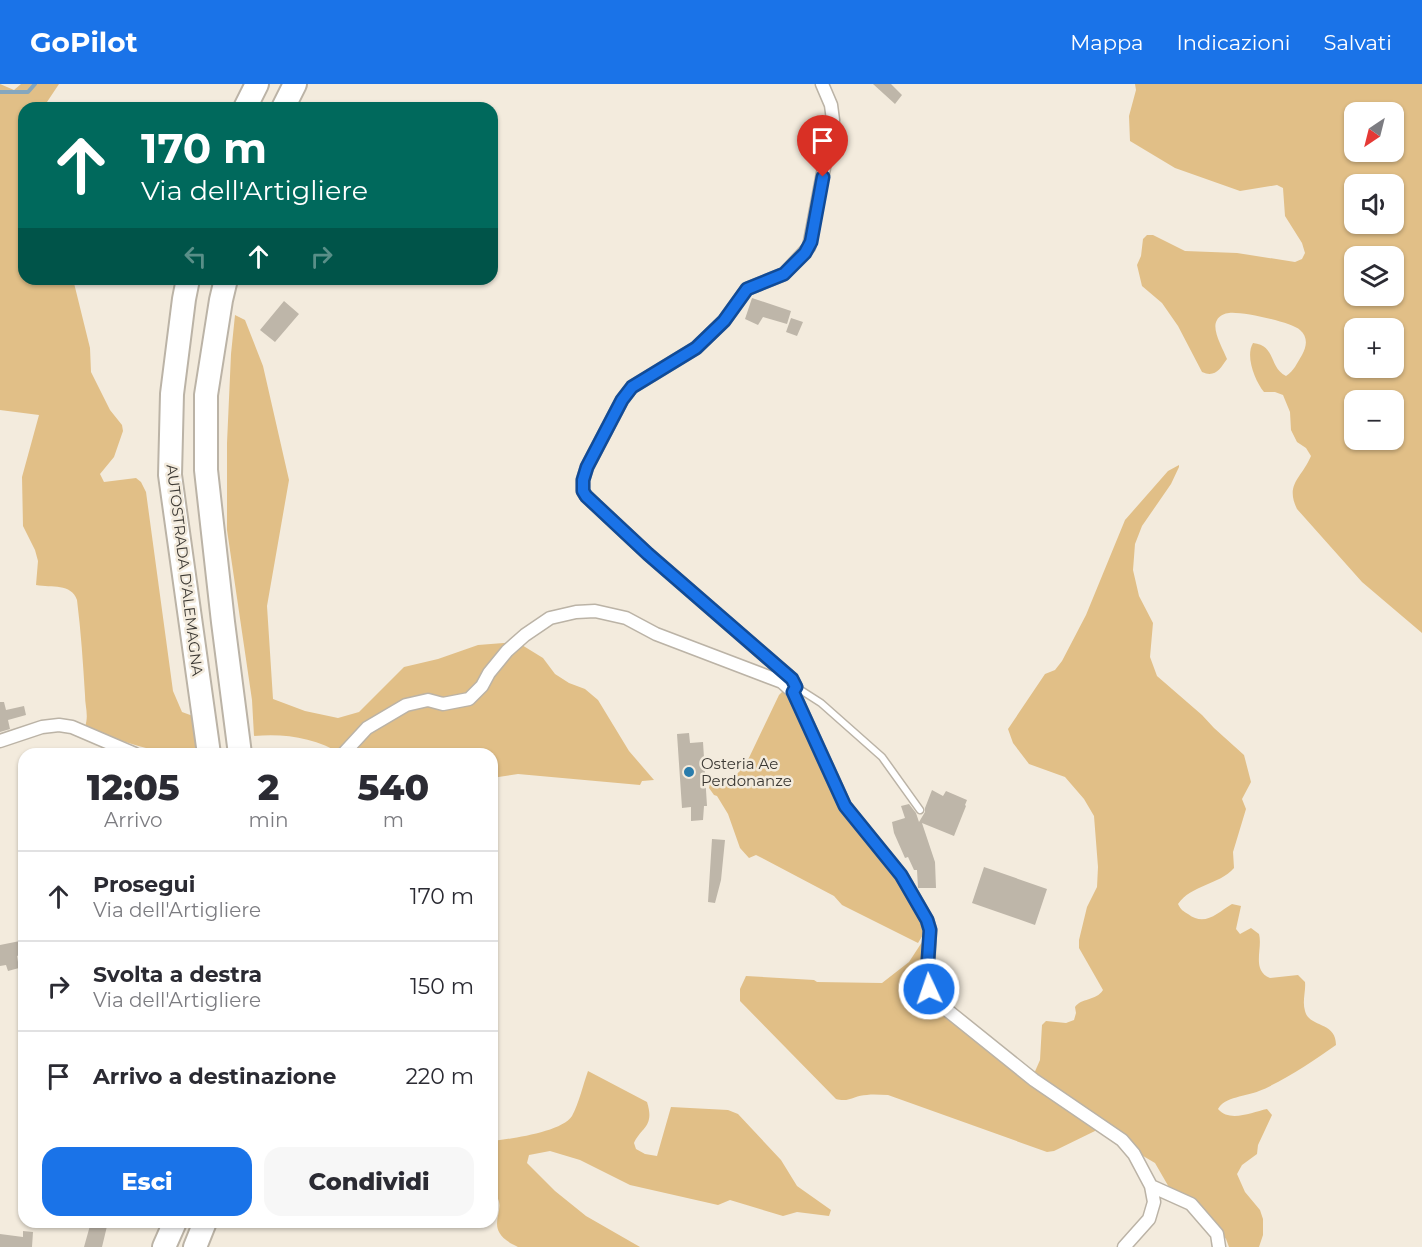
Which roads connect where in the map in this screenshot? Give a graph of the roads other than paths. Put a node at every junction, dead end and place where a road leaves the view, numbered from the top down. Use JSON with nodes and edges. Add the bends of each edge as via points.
{"nodes":[{"id":1,"x":257,"y":84,"type":"edge"},
{"id":2,"x":295,"y":84,"type":"edge"},
{"id":3,"x":822,"y":84,"type":"edge"},
{"id":4,"x":249,"y":102,"type":"edge"},
{"id":5,"x":286,"y":102,"type":"edge"},
{"id":6,"x":186,"y":285,"type":"edge"},
{"id":7,"x":224,"y":285,"type":"edge"},
{"id":8,"x":794,"y":689,"type":"junction"},
{"id":9,"x":0,"y":741,"type":"edge"},
{"id":10,"x":121,"y":748,"type":"edge"},
{"id":11,"x":208,"y":748,"type":"edge"},
{"id":12,"x":239,"y":748,"type":"edge"},
{"id":13,"x":349,"y":748,"type":"edge"},
{"id":14,"x":920,"y":810,"type":"dead end"},
{"id":15,"x":1151,"y":1186,"type":"junction"},
{"id":16,"x":172,"y":1228,"type":"edge"},
{"id":17,"x":203,"y":1228,"type":"edge"},
{"id":18,"x":164,"y":1247,"type":"edge"},
{"id":19,"x":195,"y":1247,"type":"edge"},
{"id":20,"x":1124,"y":1247,"type":"edge"},
{"id":21,"x":1219,"y":1247,"type":"edge"}],
"edges":[{"from":1,"to":4,"type":"highway"},
{"from":2,"to":5,"type":"highway"},
{"from":3,"to":8,"type":"street","via":[[833,120],[809,247],[784,274],[747,289],[701,344],[632,387],[583,480],[586,496],[792,679]]},
{"from":6,"to":11,"type":"highway","name":"AUTOSTRADA D'ALEMAGNA","via":[[172,394],[170,475]]},
{"from":7,"to":12,"type":"highway","name":"AUTOSTRADA D'ALEMAGNA","via":[[206,395],[206,470]]},
{"from":8,"to":13,"type":"street","via":[[656,634],[626,618],[595,611],[576,612],[550,618],[525,635],[507,651],[469,699],[406,705],[367,729]]},
{"from":8,"to":14,"type":"lane","via":[[821,703],[882,757]]},
{"from":8,"to":15,"type":"street","via":[[845,806],[901,875],[927,920],[927,982],[937,1002],[1034,1080],[1122,1140]]},
{"from":9,"to":10,"type":"street","via":[[59,725]]},
{"from":15,"to":20,"type":"street","via":[[1153,1211]]},
{"from":15,"to":21,"type":"street","via":[[1191,1204],[1217,1234]]},
{"from":16,"to":18,"type":"highway"},
{"from":17,"to":19,"type":"highway"}]}
